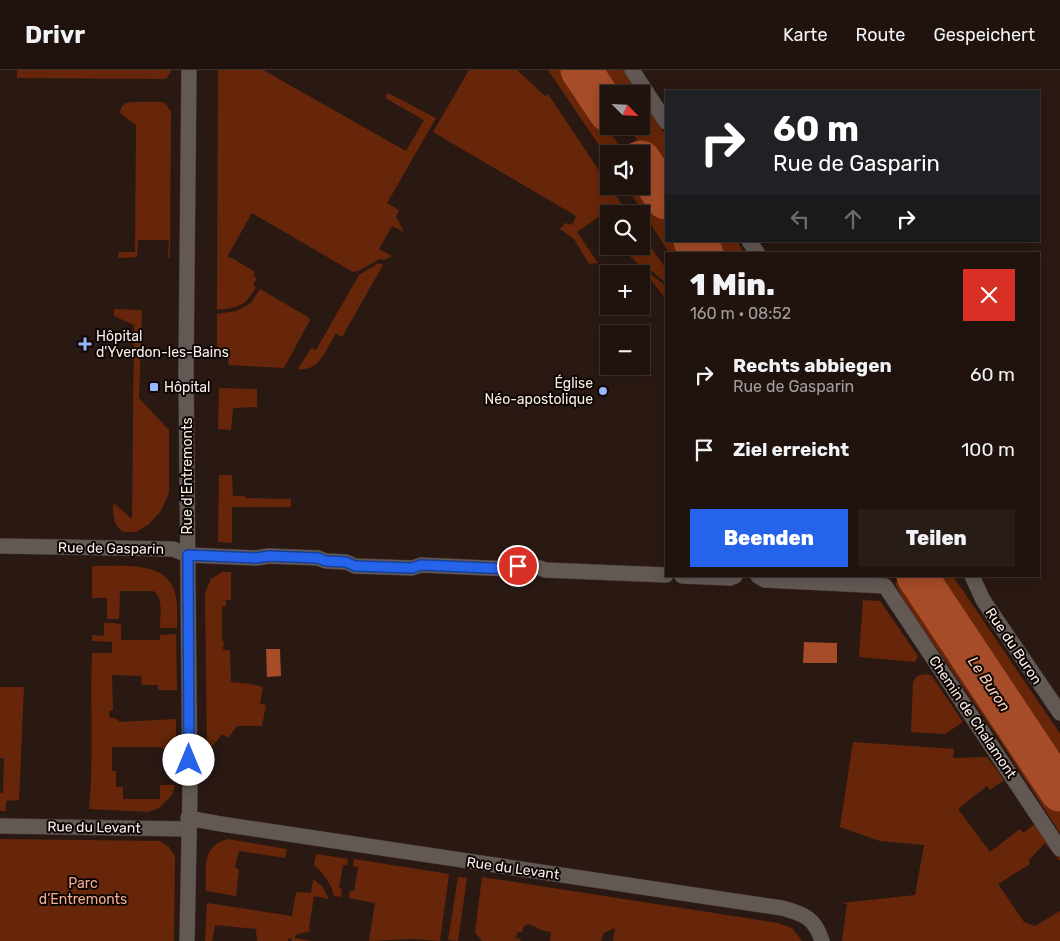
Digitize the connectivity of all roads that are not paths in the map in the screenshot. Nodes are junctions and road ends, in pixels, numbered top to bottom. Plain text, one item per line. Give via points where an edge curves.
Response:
1 (189, 70) edge
2 (632, 70) edge
3 (665, 120) edge
4 (0, 546) edge
5 (188, 555) junction
6 (665, 575) edge
7 (706, 577) edge
8 (732, 577) edge
9 (760, 577) edge
10 (972, 577) edge
11 (1060, 713) edge
12 (188, 823) junction
13 (0, 826) edge
14 (1060, 849) edge
15 (187, 941) edge
16 (822, 941) edge

1 - 5 street, Rue d'Entremonts
2 - 3 street
4 - 5 street, Rue de Gasparin via 173,549
5 - 6 street, Rue de Gasparin via 318,558 355,566 510,569 518,566
5 - 12 street, Rue d'Entremonts
7 - 8 street
9 - 14 street, Chemin de Chalamont via 765,580 885,586
10 - 11 street, Rue du Buron via 983,600
12 - 13 street, Rue du Levant
12 - 15 street, Rue d'Entremonts
12 - 16 street, Rue du Levant via 230,826 782,908 812,921

